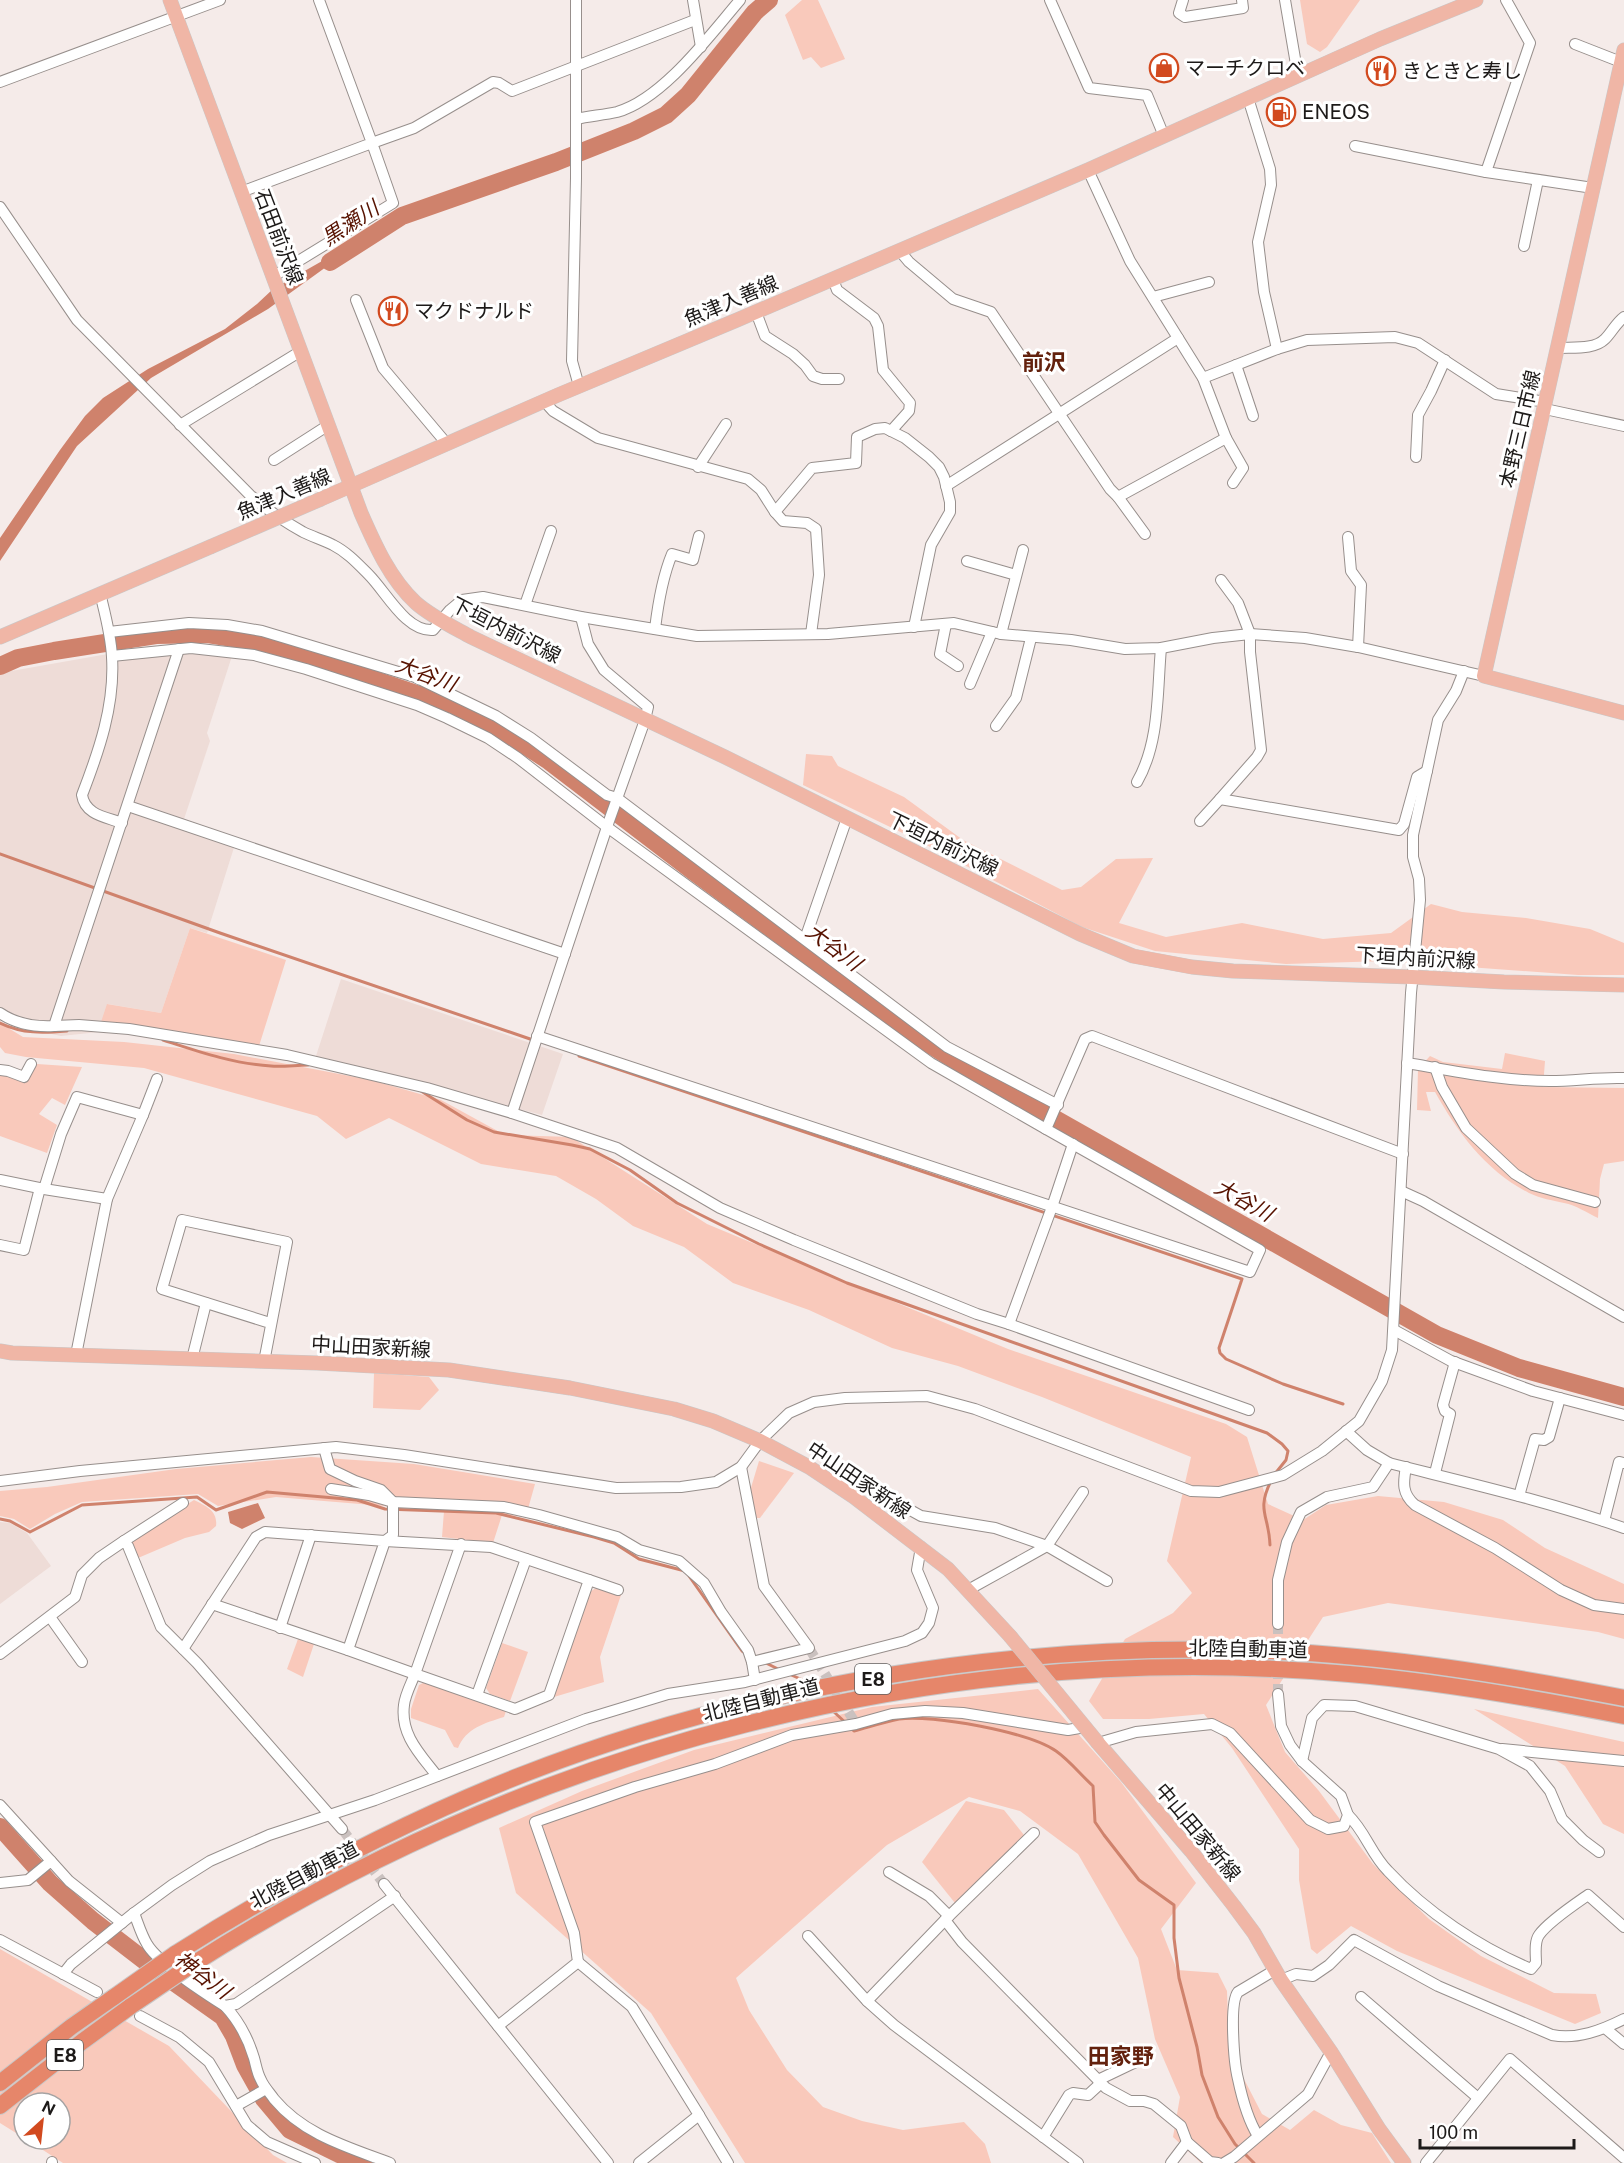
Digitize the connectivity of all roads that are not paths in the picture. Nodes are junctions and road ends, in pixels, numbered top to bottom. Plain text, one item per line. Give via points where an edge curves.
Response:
1 (170, 0) edge
2 (220, 0) edge
3 (319, 0) edge
4 (576, 0) edge
5 (693, 0) edge
6 (740, 0) edge
7 (1050, 0) edge
8 (1183, 0) edge
9 (1242, 0) edge
10 (1285, 0) edge
11 (1476, 0) edge
12 (1506, 0) edge
13 (176, 16) junction
14 (695, 20) junction
15 (1575, 44) dead end
16 (701, 47) junction
17 (1623, 56) edge
18 (576, 64) junction
19 (1298, 76) junction
20 (0, 82) edge
21 (1248, 98) junction
22 (576, 119) junction
23 (1164, 136) junction
24 (372, 143) junction
25 (1355, 146) dead end
26 (1088, 170) junction
27 (1486, 172) junction
28 (1538, 180) junction
29 (1593, 188) junction
30 (241, 192) junction
31 (0, 207) edge
32 (1524, 246) dead end
33 (899, 250) junction
34 (274, 276) junction
35 (833, 279) junction
36 (1209, 282) dead end
37 (1153, 297) junction
38 (356, 300) dead end
39 (756, 312) junction
40 (1624, 317) edge
41 (1178, 338) junction
42 (1558, 348) junction
43 (1277, 349) junction
44 (300, 351) junction
45 (1445, 360) junction
46 (1236, 365) junction
47 (1203, 378) junction
48 (839, 379) dead end
49 (579, 386) junction
50 (543, 401) junction
51 (1545, 405) junction
52 (1058, 413) junction
53 (1253, 416) dead end
54 (726, 424) dead end
55 (180, 425) junction
56 (327, 426) junction
57 (1624, 426) edge
58 (891, 431) junction
59 (1226, 438) junction
60 (447, 444) junction
61 (1416, 457) dead end
62 (274, 460) dead end
63 (698, 467) junction
64 (1233, 483) dead end
65 (946, 486) junction
66 (351, 487) junction
67 (1118, 497) junction
68 (776, 512) junction
69 (551, 531) dead end
70 (1145, 534) dead end
71 (699, 536) dead end
72 (1348, 537) dead end
73 (1023, 550) dead end
74 (967, 561) dead end
75 (1016, 575) junction
76 (1221, 580) dead end
77 (100, 593) junction
78 (525, 605) junction
79 (580, 617) junction
80 (442, 621) junction
81 (946, 624) junction
82 (914, 627) junction
83 (655, 629) junction
84 (109, 632) junction
85 (997, 633) junction
86 (811, 634) junction
87 (1250, 634) junction
88 (0, 638) edge
89 (1031, 638) junction
90 (1358, 647) junction
91 (1161, 648) junction
92 (179, 649) junction
93 (112, 656) junction
94 (958, 666) dead end
95 (1464, 671) junction
96 (1484, 676) junction
97 (970, 684) dead end
98 (1624, 713) edge
99 (645, 720) junction
100 (996, 726) dead end
101 (1427, 771) junction
102 (1137, 782) dead end
103 (1220, 800) junction
104 (616, 802) junction
105 (128, 806) junction
106 (846, 818) junction
107 (1200, 821) dead end
108 (122, 823) junction
109 (608, 824) junction
110 (805, 939) junction
111 (565, 954) junction
112 (1412, 976) junction
113 (1624, 985) edge
114 (0, 1013) edge
115 (54, 1026) junction
116 (537, 1036) junction
117 (1407, 1063) junction
118 (31, 1064) dead end
119 (1435, 1067) junction
120 (0, 1070) edge
121 (1624, 1078) edge
122 (157, 1079) dead end
123 (1058, 1105) junction
124 (512, 1113) junction
125 (143, 1115) junction
126 (1046, 1129) junction
127 (1073, 1144) junction
128 (1403, 1154) junction
129 (0, 1180) edge
130 (42, 1188) junction
131 (1401, 1191) junction
132 (107, 1200) junction
133 (1595, 1202) dead end
134 (1052, 1207) junction
135 (0, 1245) edge
136 (206, 1303) junction
137 (1624, 1317) edge
138 (270, 1323) junction
139 (1009, 1324) junction
140 (1394, 1330) junction
141 (0, 1351) edge
142 (76, 1355) junction
143 (192, 1359) junction
144 (264, 1362) junction
145 (1455, 1362) junction
146 (1560, 1398) junction
147 (1249, 1410) dead end
148 (1624, 1415) edge
149 (1346, 1431) junction
150 (760, 1441) junction
151 (324, 1448) junction
152 (1389, 1463) junction
153 (1624, 1463) edge
154 (741, 1467) junction
155 (1406, 1467) junction
156 (1435, 1473) junction
157 (0, 1481) edge
158 (830, 1481) junction
159 (331, 1489) dead end
160 (1083, 1492) dead end
161 (1519, 1496) junction
162 (393, 1502) junction
163 (183, 1503) dead end
164 (1604, 1521) junction
165 (1624, 1528) edge
166 (311, 1535) junction
167 (124, 1541) junction
168 (385, 1541) junction
169 (461, 1545) junction
170 (1047, 1546) junction
171 (921, 1547) junction
172 (526, 1559) junction
173 (589, 1580) junction
174 (1107, 1581) dead end
175 (618, 1590) dead end
176 (968, 1590) junction
177 (212, 1604) junction
178 (1624, 1609) edge
179 (50, 1617) junction
180 (1278, 1623) tunnel mouth
181 (280, 1628) junction
182 (183, 1649) junction
183 (348, 1650) junction
184 (0, 1654) edge
185 (82, 1662) dead end
186 (753, 1662) junction
187 (415, 1674) junction
188 (755, 1680) junction
189 (1278, 1694) tunnel mouth
190 (477, 1695) junction
191 (1624, 1698) edge
192 (1624, 1716) edge
193 (1085, 1727) junction
194 (1098, 1743) junction
195 (1499, 1749) junction
196 (1302, 1761) junction
197 (1624, 1761) edge
198 (437, 1776) junction
199 (0, 1805) edge
200 (332, 1815) junction
201 (1348, 1815) junction
202 (342, 1829) tunnel mouth
203 (1035, 1833) dead end
204 (1599, 1852) dead end
205 (50, 1862) junction
206 (889, 1872) dead end
207 (0, 1883) edge
208 (384, 1884) tunnel mouth
209 (395, 1896) junction
210 (134, 1913) junction
211 (947, 1918) junction
212 (120, 1924) junction
213 (1624, 1928) edge
214 (808, 1936) dead end
215 (0, 1940) edge
216 (578, 1962) junction
217 (63, 1974) junction
218 (1278, 1975) junction
219 (98, 1992) dead end
220 (1361, 1997) dead end
221 (867, 2001) junction
222 (225, 2006) junction
223 (136, 2011) junction
224 (1624, 2019) edge
225 (498, 2026) junction
226 (1606, 2029) junction
227 (1624, 2044) edge
228 (1331, 2052) junction
229 (1144, 2058) dead end
230 (1099, 2081) junction
231 (0, 2084) edge
232 (266, 2089) junction
233 (1478, 2098) junction
234 (0, 2106) edge
235 (236, 2106) junction
236 (699, 2115) junction
237 (1258, 2136) junction
238 (1043, 2137) junction
239 (1187, 2142) junction
240 (1624, 2158) edge
241 (315, 2163) edge
242 (390, 2163) edge
243 (608, 2163) edge
244 (639, 2163) edge
245 (728, 2163) edge
246 (1078, 2163) edge
247 (1171, 2163) edge
248 (1218, 2163) edge
249 (1224, 2163) edge
250 (1404, 2163) edge
251 (1426, 2163) edge

1 - 13 main road, 石田前沢線
2 - 13 street
3 - 24 street
4 - 18 street
5 - 14 street
6 - 16 street
7 - 23 street via 1089,88 1148,95
8 - 9 street via 1179,13 1185,17 1244,8
10 - 19 street
11 - 19 main road, 魚津入善線
12 - 27 street via 1530,43
13 - 20 street
13 - 30 main road, 石田前沢線
14 - 16 street
14 - 18 street
15 - 17 street
16 - 22 street via 641,101 618,112
17 - 29 main road, 本野三日市線
18 - 22 street
18 - 24 street via 512,91 493,82 414,128
19 - 21 main road, 魚津入善線
21 - 23 main road, 魚津入善線
21 - 43 street via 1270,168 1258,242
22 - 49 street via 572,361
23 - 26 main road, 魚津入善線
24 - 30 street
24 - 34 street via 393,203
25 - 27 street
26 - 33 main road, 魚津入善線
26 - 37 street via 1130,261
27 - 28 street
28 - 29 street
28 - 32 street
29 - 42 main road, 本野三日市線
30 - 34 main road, 石田前沢線
31 - 55 street via 77,320
33 - 35 main road, 魚津入善線
33 - 52 street via 952,299 991,312
34 - 44 main road, 石田前沢線
35 - 39 main road, 魚津入善線
35 - 58 street via 837,290 874,318 883,370 910,403 909,411
36 - 37 street
37 - 41 street
38 - 60 street via 384,368
39 - 48 street via 765,336 794,354 813,376
39 - 49 main road, 魚津入善線
40 - 42 street via 1596,345
41 - 47 street
41 - 52 street
42 - 51 main road, 本野三日市線
43 - 45 street via 1307,340 1395,337 1418,343
43 - 46 street
44 - 55 street
44 - 56 main road, 石田前沢線
45 - 51 street via 1496,394
45 - 61 street via 1418,415
46 - 47 street
46 - 53 street
47 - 59 street
49 - 50 main road, 魚津入善線
50 - 60 main road, 魚津入善線
50 - 63 street via 598,438
51 - 57 street
51 - 96 main road, 本野三日市線
52 - 65 street
52 - 67 street
54 - 63 street
55 - 80 street via 261,505 348,555 412,624 434,630
56 - 62 street
56 - 66 main road, 石田前沢線
58 - 65 street via 929,457 939,467
58 - 68 street via 875,429 857,437 856,463 812,468
59 - 64 street via 1243,468
59 - 67 street
60 - 66 main road, 魚津入善線
63 - 68 street via 748,479
65 - 82 street via 950,512 931,545
66 - 77 main road, 魚津入善線, bridge
66 - 80 main road, 下垣内前沢線 via 378,552 393,575 416,603
67 - 70 street
68 - 86 street via 783,521 807,523 816,529 819,575
69 - 78 street
71 - 83 street via 693,560 672,555 658,602
72 - 90 street via 1352,571 1361,585
73 - 75 street
74 - 75 street
75 - 85 street
76 - 87 street via 1238,603
77 - 84 street
77 - 88 main road, 魚津入善線
78 - 79 street
78 - 80 street via 483,597 462,600
79 - 83 street
79 - 99 street via 588,644 604,670 648,707
80 - 99 main road, 下垣内前沢線
81 - 82 street
81 - 85 street
81 - 94 street via 939,654
82 - 86 street
83 - 86 street via 697,636
84 - 93 street
84 - 104 street via 189,622 228,625 262,631 415,677 531,738
85 - 89 street
85 - 97 street
87 - 90 street
87 - 91 street
87 - 103 street via 1261,750
89 - 91 street via 1125,649
89 - 100 street via 1016,698
90 - 95 street
91 - 102 street via 1152,743
92 - 93 street
92 - 105 street
92 - 109 street via 254,655 417,705 488,738
93 - 108 street via 106,723 82,795 89,811
95 - 96 street
95 - 101 street via 1438,720
96 - 98 main road
99 - 104 street
99 - 106 main road, 下垣内前沢線
101 - 103 street via 1417,777 1399,831
101 - 112 street via 1413,835 1420,900
103 - 107 street
104 - 109 street
104 - 110 street
105 - 108 street
105 - 111 street
106 - 110 street
106 - 112 main road, 下垣内前沢線 via 1080,934 1133,956 1233,971
108 - 115 street
109 - 111 street
109 - 126 street via 931,1063
110 - 123 street via 947,1047
111 - 116 street
112 - 113 main road, 下垣内前沢線
112 - 117 street
114 - 115 street via 35,1027
115 - 124 street via 129,1029 287,1055 428,1088
116 - 124 street
116 - 134 street
117 - 119 street
117 - 128 street
118 - 120 street via 24,1077
119 - 121 street via 1549,1081
119 - 133 street via 1466,1128 1515,1174 1533,1185
122 - 125 street
123 - 126 street
123 - 128 street via 1085,1039 1092,1036
124 - 139 street via 617,1148 720,1208 976,1314
125 - 130 street via 77,1097
125 - 132 street
126 - 127 street
127 - 134 street
127 - 134 street via 1260,1250 1250,1272
128 - 131 street
129 - 130 street
130 - 132 street
130 - 135 street via 24,1250
131 - 137 street
131 - 140 street
132 - 142 street
134 - 139 street
136 - 138 street
136 - 138 street via 162,1289 182,1220 287,1242
136 - 143 street
138 - 144 street
139 - 147 street
140 - 145 street
140 - 149 street via 1382,1381 1359,1421
141 - 142 main road, 中山田家新線
142 - 143 main road, 中山田家新線
143 - 144 main road, 中山田家新線
144 - 150 main road, 中山田家新線 via 449,1370 558,1387 674,1409
145 - 146 street
145 - 156 street via 1443,1405 1450,1414
146 - 148 street
146 - 161 street via 1549,1437 1535,1439
149 - 150 street via 1283,1475 1219,1492 1191,1491 986,1413 927,1396 814,1402 789,1413
149 - 152 street
150 - 154 street
150 - 158 main road, 中山田家新線
151 - 154 street via 404,1455 616,1488 716,1482
151 - 157 street
151 - 162 street via 330,1469 381,1490
152 - 155 street
152 - 180 street via 1373,1487 1328,1497 1301,1512 1287,1542 1278,1580
153 - 164 street via 1619,1462
154 - 186 street via 764,1586 809,1648
155 - 156 street
155 - 178 street via 1403,1485 1407,1498 1415,1505 1562,1590 1594,1605
156 - 161 street
158 - 170 street via 838,1470 921,1516 995,1528
158 - 171 main road, 中山田家新線
159 - 162 street
160 - 170 street
161 - 164 street
162 - 168 street via 393,1535
162 - 186 street via 504,1507 617,1537 639,1550 679,1561 704,1583
163 - 167 street
164 - 165 street
166 - 168 street
166 - 177 street via 265,1532 256,1537
166 - 181 street
167 - 179 street via 82,1575 75,1597
167 - 182 street via 161,1628
168 - 169 street
168 - 183 street
169 - 172 street via 491,1547
169 - 187 street
170 - 174 street
170 - 176 street
171 - 176 main road, 中山田家新線
171 - 188 street via 917,1570 933,1608 922,1633 905,1641
172 - 173 street
172 - 190 street
173 - 175 street
173 - 190 street via 549,1695 515,1709
176 - 193 main road, 中山田家新線, bridge
177 - 181 street
177 - 182 street
179 - 184 street
179 - 185 street
181 - 183 street
182 - 200 street
183 - 187 street
186 - 188 street
187 - 190 street
187 - 198 street via 404,1704 404,1722 408,1737
188 - 198 street via 668,1694 607,1712
189 - 196 street via 1281,1726
191 - 231 highway, 北陸自動車道 / E8, bridge via 1429,1664 1271,1651 1124,1651 912,1672 752,1704 519,1776 367,1845 175,1954 71,2027
192 - 223 highway, 北陸自動車道 / E8, bridge via 1425,1681 1272,1669 1054,1673 873,1696 675,1743 525,1794 321,1888 190,1966
193 - 194 main road, 中山田家新線, bridge
193 - 216 street via 1068,1730 963,1713 892,1714 792,1735 535,1822 574,1933
194 - 201 street via 1136,1732 1212,1724 1230,1733 1310,1820 1328,1829 1344,1826
194 - 218 main road, 中山田家新線 via 1234,1906
195 - 196 street via 1355,1706 1324,1705 1312,1718
195 - 197 street
195 - 204 street via 1530,1766 1550,1791 1562,1819
196 - 201 street via 1341,1796
198 - 200 street
199 - 205 street
200 - 202 street
200 - 210 street via 269,1835 210,1861
201 - 213 street via 1359,1825 1371,1851 1388,1872 1432,1910 1500,1956 1521,1965 1531,1969 1536,1963 1538,1936 1588,1895
203 - 211 street
205 - 207 street via 28,1880
205 - 212 street
206 - 211 street via 929,1896
208 - 209 street
209 - 222 street via 236,2004
209 - 225 street
210 - 212 street
210 - 222 street via 156,1955
211 - 221 street
211 - 230 street via 962,1942
212 - 217 street
214 - 221 street
215 - 217 street
216 - 225 street
216 - 236 street via 632,2007
217 - 219 street
218 - 226 street via 1313,1976 1354,1940 1438,1986 1552,2036 1566,2038
218 - 228 main road, 中山田家新線
218 - 237 street via 1238,1992 1232,2008 1237,2078
220 - 233 street
221 - 238 street
222 - 232 street via 244,2031
223 - 234 highway, 北陸自動車道 / E8 via 83,2041
223 - 235 street via 179,2037 209,2062
224 - 226 street
225 - 243 street
226 - 227 street
228 - 237 street via 1308,2094
228 - 250 main road, 中山田家新線
229 - 230 street
230 - 238 street via 1088,2095 1069,2095
230 - 239 street via 1130,2101 1154,2104 1180,2126
232 - 235 street
232 - 242 street via 309,2130
233 - 240 street via 1510,2059
233 - 251 street
235 - 241 street via 247,2125 267,2142
236 - 244 street
236 - 245 street
237 - 249 street
238 - 246 street
239 - 247 street
239 - 248 street via 1210,2162

